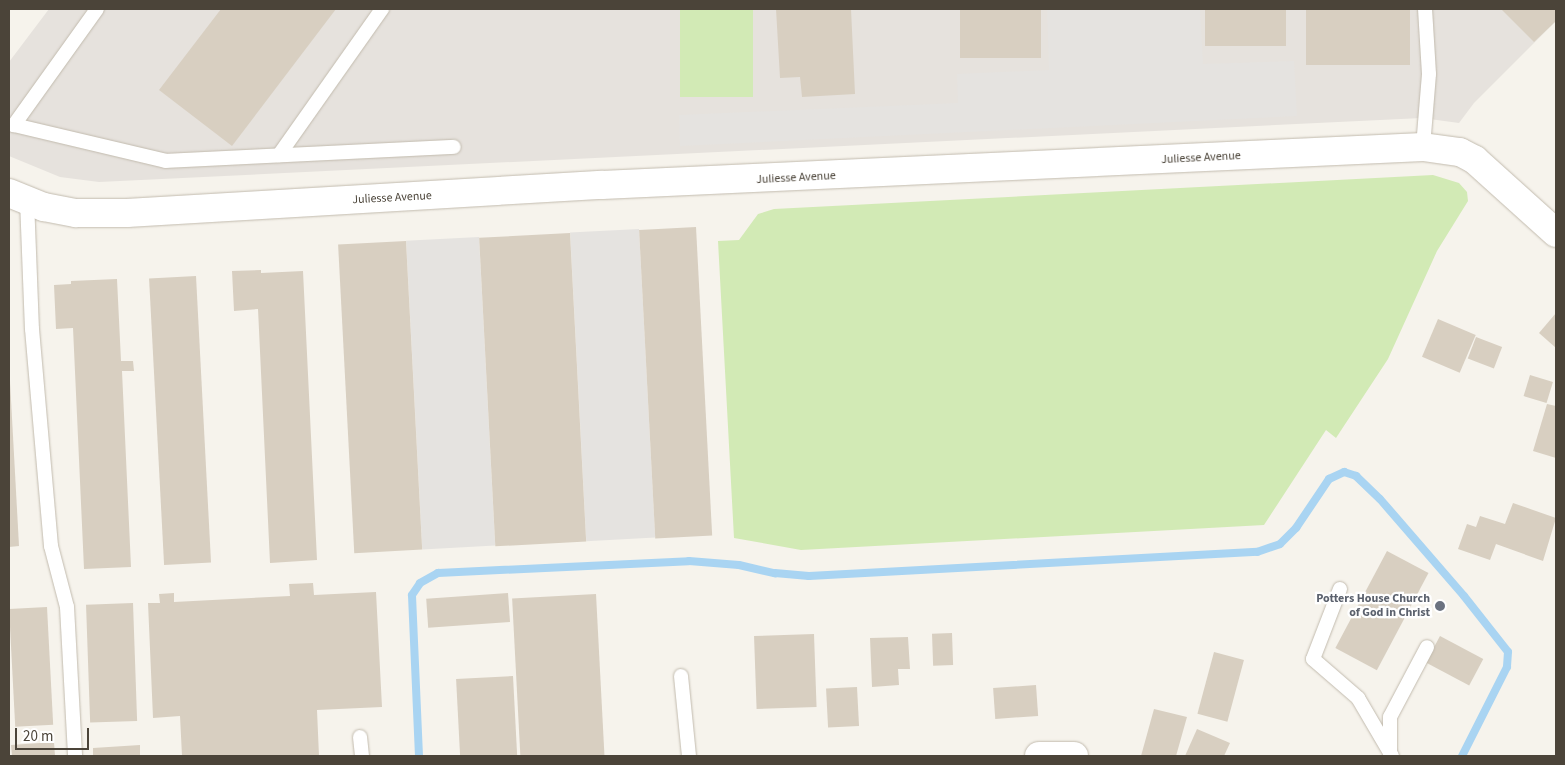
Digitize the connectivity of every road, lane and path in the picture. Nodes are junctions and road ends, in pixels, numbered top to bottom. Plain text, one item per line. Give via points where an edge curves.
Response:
1 (97, 9) edge
2 (382, 9) edge
3 (1425, 9) edge
4 (454, 147) dead end
5 (1423, 147) junction
6 (279, 155) junction
7 (18, 196) edge
8 (1556, 234) edge
9 (1340, 589) dead end
10 (1427, 647) dead end
11 (681, 676) dead end
12 (360, 737) dead end
13 (1391, 755) edge
14 (75, 756) edge
15 (362, 756) edge
16 (689, 756) edge
17 (1039, 756) edge
18 (1074, 756) edge

1 - 6 lane via 14,124 166,161
2 - 6 lane
3 - 5 lane via 1429,74
4 - 6 lane
5 - 7 street, Juliesse Avenue via 602,185 127,213 76,213
5 - 8 street, Juliesse Avenue via 1460,152 1475,160
7 - 14 lane via 50,536 67,607
9 - 13 lane via 1313,659 1358,698
10 - 13 lane via 1390,716
11 - 16 lane
12 - 15 lane
17 - 18 street

